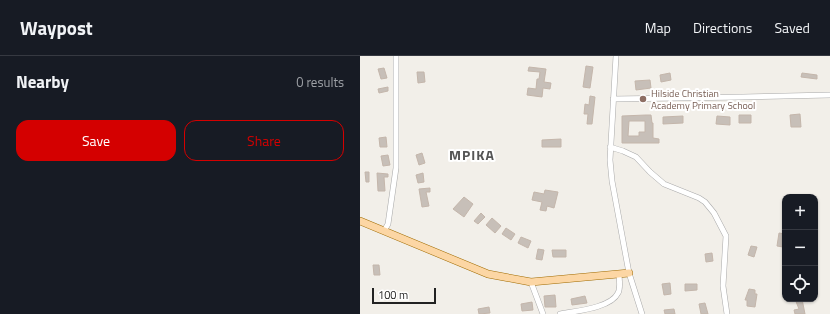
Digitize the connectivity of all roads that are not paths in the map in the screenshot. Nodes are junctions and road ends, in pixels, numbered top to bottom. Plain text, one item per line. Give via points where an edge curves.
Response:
1 (396, 56) edge
2 (616, 56) edge
3 (830, 94) edge
4 (614, 99) junction
5 (610, 147) junction
6 (360, 221) edge
7 (384, 231) junction
8 (629, 273) junction
9 (619, 274) junction
10 (531, 282) junction
11 (543, 314) edge
12 (560, 314) edge
13 (642, 314) edge
14 (727, 314) edge

1 - 7 street via 396,168 388,224
2 - 4 street
3 - 4 street
4 - 5 street
5 - 8 street via 612,181
5 - 14 street via 636,157 664,184 699,198 714,213 726,236 723,286
6 - 7 main road
7 - 10 main road via 488,274
8 - 9 main road
8 - 13 street
9 - 10 main road
9 - 12 street via 619,291 613,300 606,304
10 - 11 street

